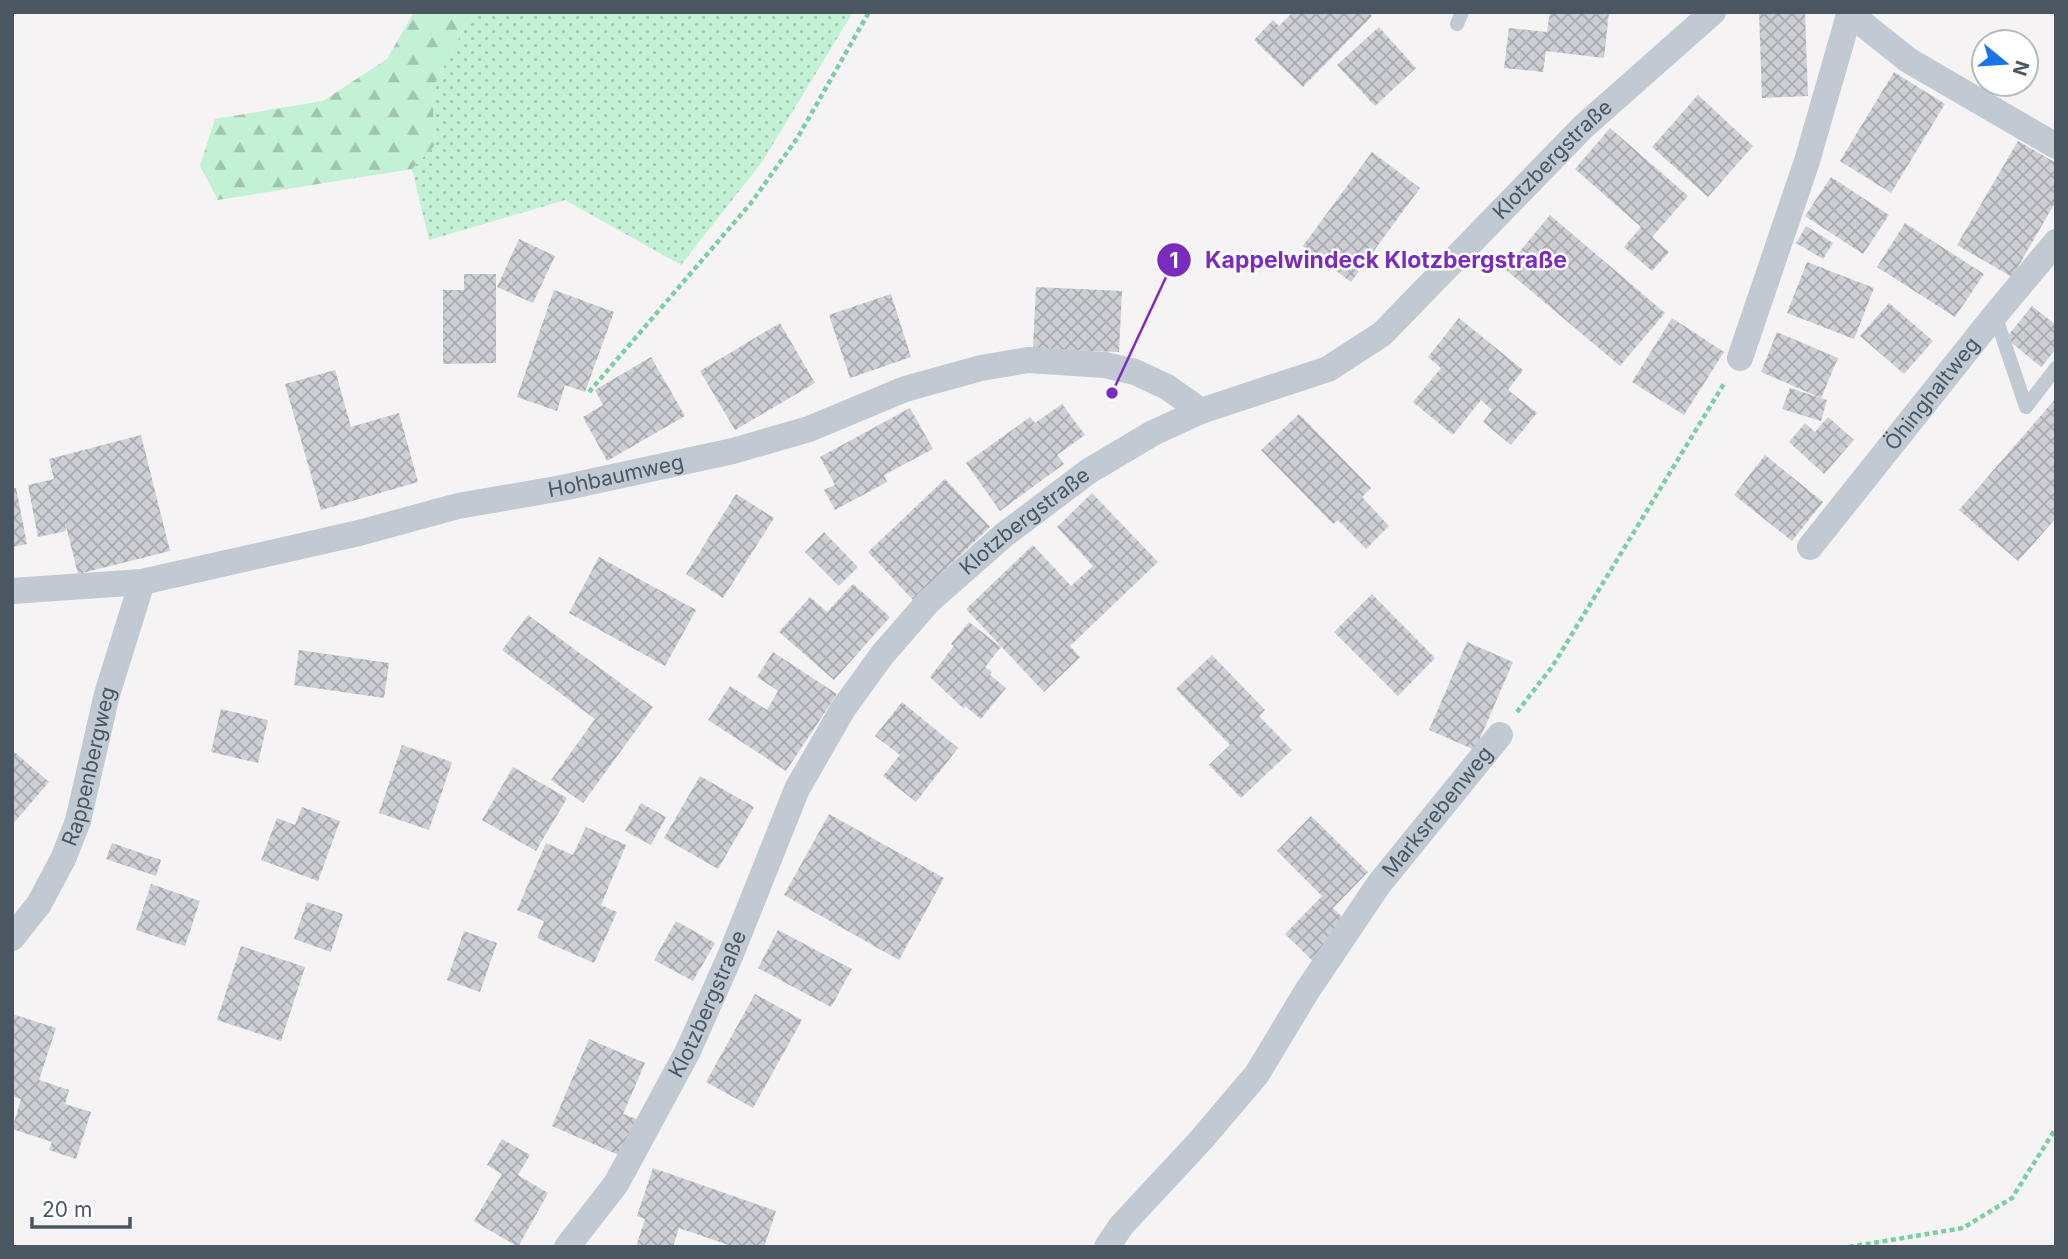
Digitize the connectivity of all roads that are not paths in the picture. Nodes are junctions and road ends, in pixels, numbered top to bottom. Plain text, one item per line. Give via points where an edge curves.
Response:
1 (1713, 12) edge
2 (1848, 14) edge
3 (2056, 146) edge
4 (2056, 242) edge
5 (1994, 315) junction
6 (1740, 358) road end
7 (2056, 368) edge
8 (1201, 411) junction
9 (1810, 547) dead end
10 (142, 582) junction
11 (12, 591) edge
12 (1500, 735) road end
13 (12, 938) edge
14 (567, 1247) edge
15 (1107, 1247) edge

1 - 8 street, Klotzbergstraße via 1583,127 1382,334 1328,369
2 - 3 street via 1908,60
2 - 6 street via 1807,162
4 - 5 street, Öhinghaltweg
5 - 7 lane via 2026,407
5 - 9 street, Öhinghaltweg
8 - 10 street, Hohbaumweg via 1135,372 1105,365 1028,360 905,389 809,429 733,451 458,506
8 - 14 street, Klotzbergstraße via 1089,471 1004,535 929,601 882,655 843,709 797,789 688,1051 616,1184
10 - 11 street, Hohbaumweg
10 - 13 street, Rappenbergweg via 107,694 78,821 39,904
12 - 15 street, Marksrebenweg via 1379,884 1257,1074

